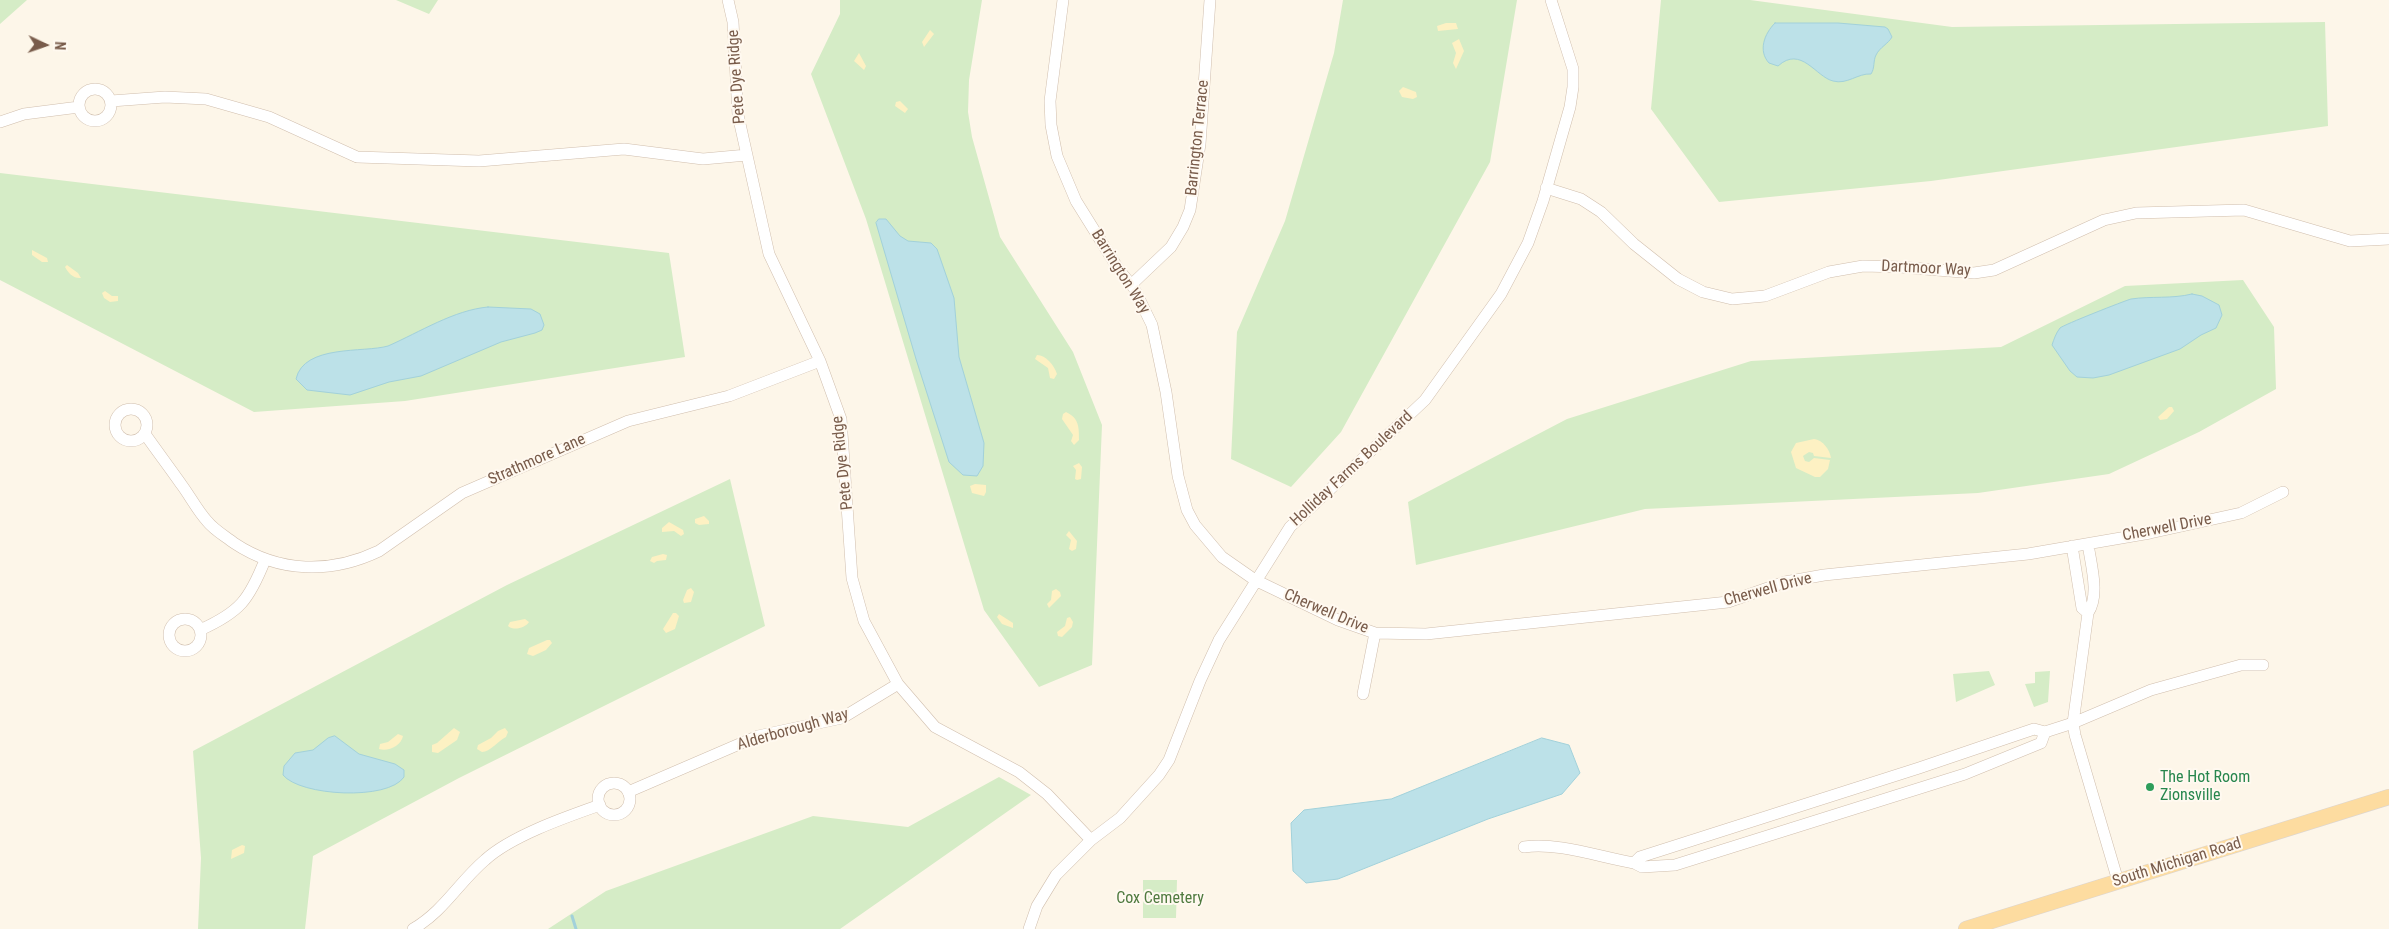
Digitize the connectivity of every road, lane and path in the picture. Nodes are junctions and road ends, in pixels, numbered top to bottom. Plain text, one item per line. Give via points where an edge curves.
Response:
1 (728, 0) edge
2 (1063, 0) edge
3 (1210, 0) edge
4 (1551, 0) edge
5 (111, 101) junction
6 (79, 107) junction
7 (0, 122) edge
8 (747, 155) junction
9 (1546, 188) junction
10 (2389, 239) edge
11 (1132, 285) junction
12 (820, 361) junction
13 (145, 434) dead end
14 (2283, 492) dead end
15 (2088, 544) junction
16 (2072, 546) junction
17 (265, 560) junction
18 (1255, 580) junction
19 (2088, 613) junction
20 (200, 630) dead end
21 (1375, 633) junction
22 (2263, 665) dead end
23 (898, 684) junction
24 (1363, 694) dead end
25 (2073, 723) junction
26 (2045, 732) junction
27 (1884, 780) junction
28 (628, 792) junction
29 (2389, 797) edge
30 (1888, 798) junction
31 (600, 805) junction
32 (1730, 828) junction
33 (1091, 840) junction
34 (1736, 846) junction
35 (1524, 847) dead end
36 (1634, 863) junction
37 (2118, 881) junction
38 (413, 929) edge
39 (1029, 929) edge
40 (1966, 929) edge

1 - 8 street, Pete Dye Ridge via 733,22 738,115
2 - 11 street, Barrington Way via 1050,101 1057,156 1076,201
3 - 11 street, Barrington Terrace via 1200,144 1190,210 1171,247
4 - 9 street, Holliday Farms Boulevard via 1568,50 1573,87
5 - 6 street via 104,91 94,88 84,93
5 - 6 street via 108,115 94,122 84,117
5 - 8 street via 206,99 269,117 357,157 479,161 624,149 703,159
6 - 7 street via 24,114
8 - 12 street, Pete Dye Ridge via 769,254
9 - 10 street, Dartmoor Way via 1581,199 1601,212 1678,279 1703,292 1732,299 1765,296 1829,272 1863,266 1974,273 1994,270 2104,220 2136,213 2244,210 2350,240
9 - 18 street, Holliday Farms Boulevard via 1523,251 1501,294 1460,354 1425,400 1290,527
11 - 18 street, Barrington Way via 1152,325 1178,476 1187,510 1208,543
12 - 17 street, Strathmore Lane via 721,398 628,421 567,447 462,493 364,558 330,567 308,568
12 - 23 street, Pete Dye Ridge via 842,419 852,578 864,621
13 - 17 street, Strathmore Lane via 208,522
14 - 15 street, Cherwell Drive via 2241,513
15 - 16 street, Cherwell Drive
15 - 19 street via 2094,588 2093,606
16 - 19 street via 2082,608
16 - 21 street, Cherwell Drive via 2018,556 1824,575 1785,582 1728,602 1426,634
17 - 20 street via 250,594 238,608 225,619
18 - 21 street, Cherwell Drive via 1338,620
18 - 33 street, Holliday Farms Boulevard via 1219,640 1169,760 1120,818
19 - 25 street
21 - 24 street
22 - 25 street via 2241,665 2151,690
23 - 28 street, Alderborough Way via 842,718 758,736
23 - 33 street, Pete Dye Ridge via 935,727 1019,772 1048,794
25 - 26 street
25 - 37 street
26 - 27 street via 2034,729
26 - 30 street via 2041,743 1965,774
27 - 30 street
27 - 32 street
28 - 31 street via 621,784 605,786 599,795
28 - 31 street via 628,806 621,813 606,813
29 - 37 main road, South Michigan Road
30 - 34 street
31 - 38 street via 497,850 484,860 440,910
32 - 34 street
32 - 36 street via 1640,858
33 - 39 street, Holliday Farms Boulevard via 1056,875 1044,893
34 - 36 street via 1660,867 1642,867
35 - 36 street via 1539,845
37 - 40 main road, South Michigan Road

